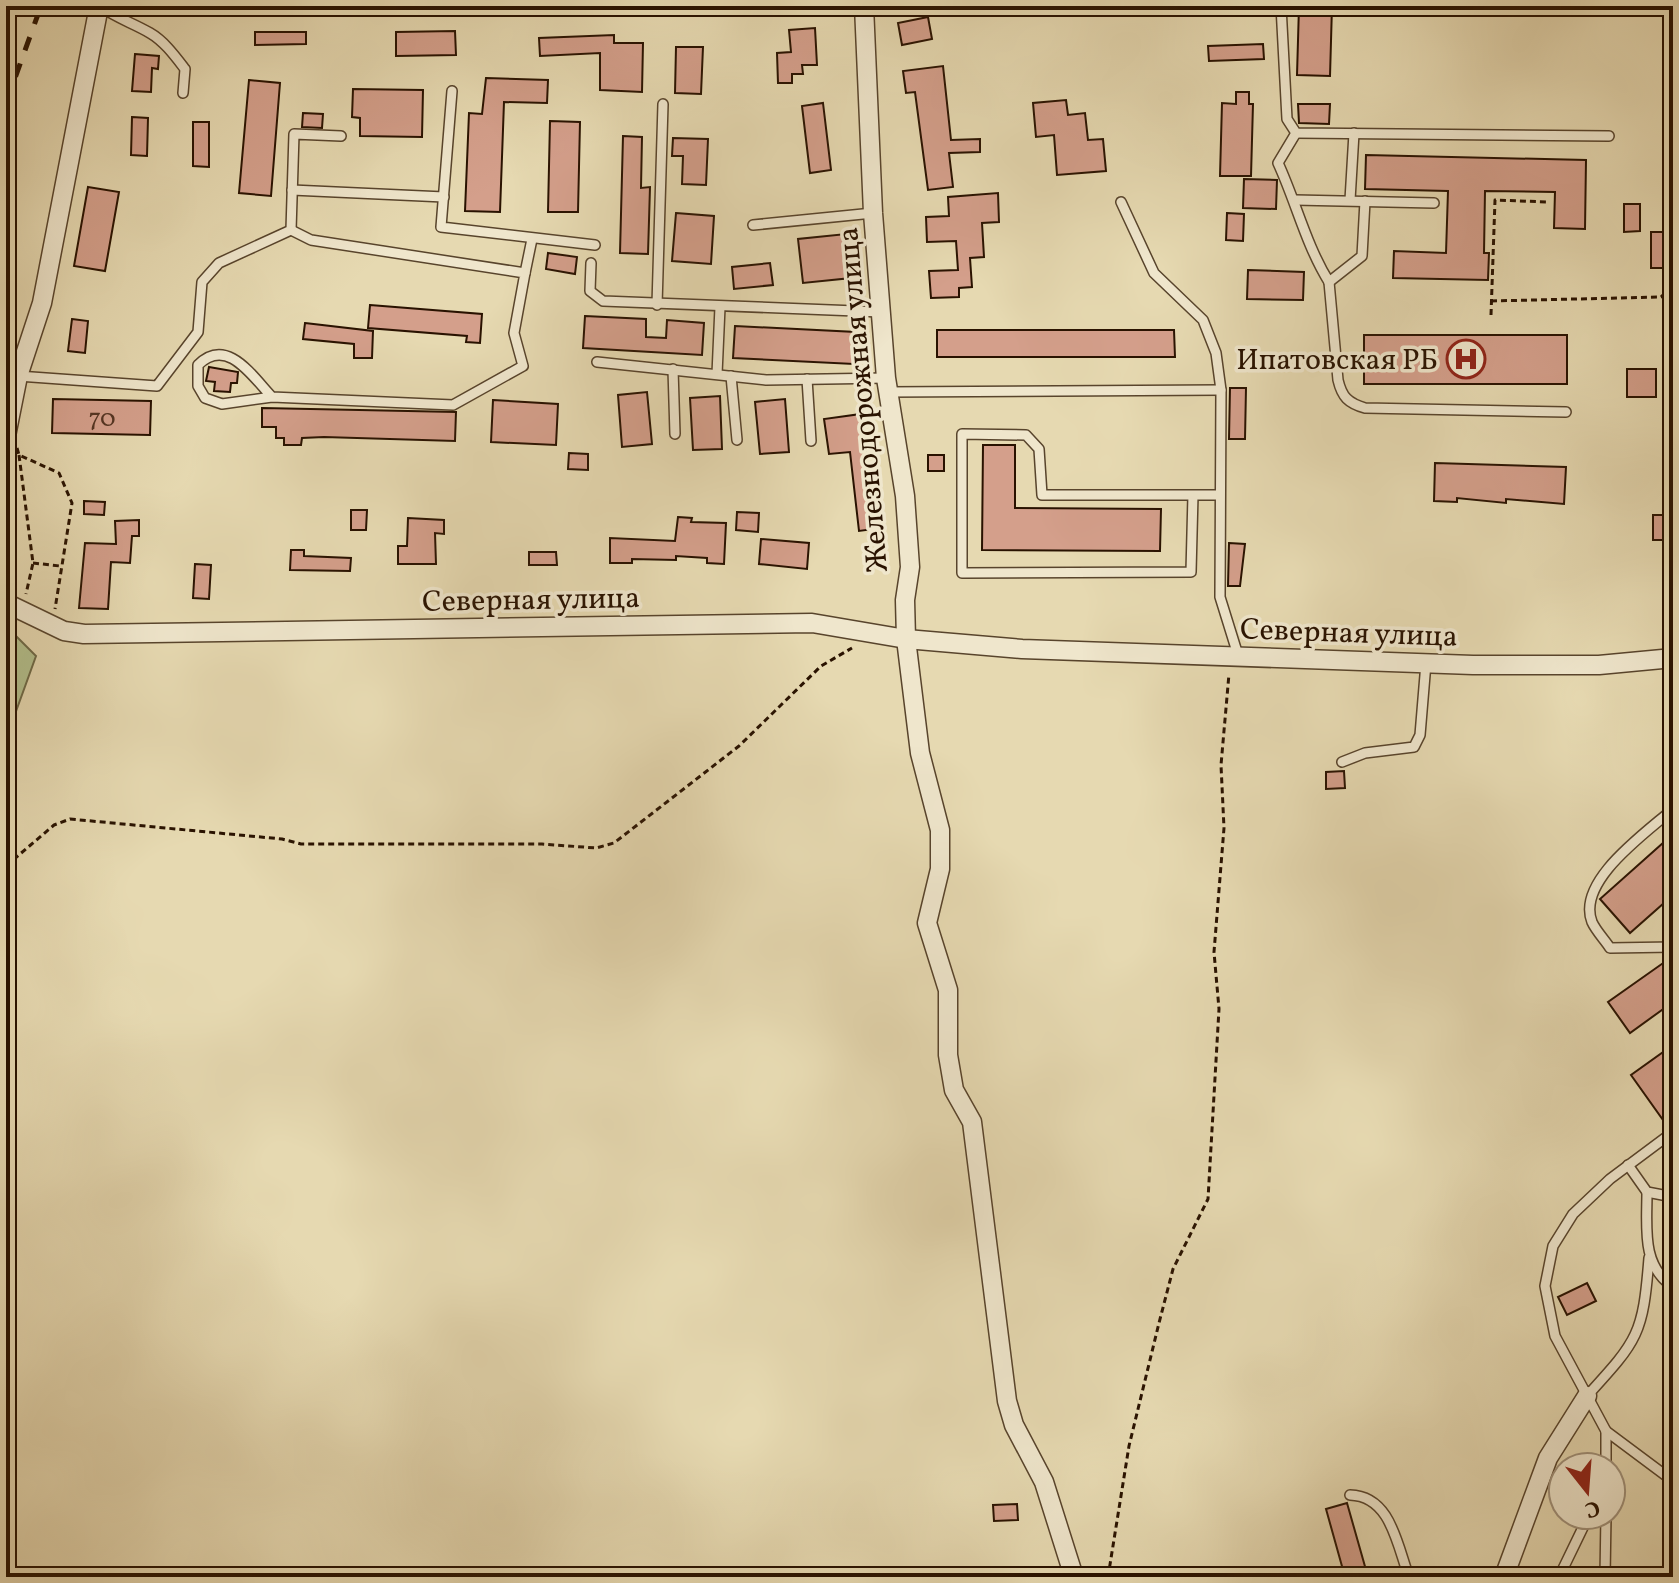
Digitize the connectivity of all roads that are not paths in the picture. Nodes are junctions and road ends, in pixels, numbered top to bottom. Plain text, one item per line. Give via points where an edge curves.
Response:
1 (99, 6) edge
2 (864, 6) edge
3 (1281, 6) edge
4 (452, 91) dead end
5 (183, 93) dead end
6 (663, 104) dead end
7 (1296, 133) junction
8 (1354, 133) junction
9 (341, 136) dead end
10 (1609, 136) dead end
11 (292, 190) junction
12 (444, 197) junction
13 (1295, 200) junction
14 (1350, 200) junction
15 (1365, 201) junction
16 (1121, 202) dead end
17 (1434, 203) dead end
18 (873, 213) junction
19 (753, 225) dead end
20 (291, 230) junction
21 (532, 239) junction
22 (595, 245) dead end
23 (591, 263) dead end
24 (525, 273) junction
25 (1329, 282) junction
26 (657, 305) junction
27 (720, 307) junction
28 (881, 312) junction
29 (597, 362) dead end
30 (673, 369) junction
31 (717, 374) junction
32 (18, 376) junction
33 (731, 376) junction
34 (807, 379) junction
35 (887, 385) junction
36 (1221, 390) junction
37 (272, 397) junction
38 (1566, 412) dead end
39 (675, 434) dead end
40 (11, 438) edge
41 (737, 440) dead end
42 (811, 441) dead end
43 (1193, 495) junction
44 (1219, 495) junction
45 (6, 603) edge
46 (906, 639) junction
47 (1234, 655) junction
48 (1673, 658) edge
49 (1426, 663) junction
50 (1342, 762) dead end
51 (1673, 809) edge
52 (1673, 947) edge
53 (1673, 1132) edge
54 (1628, 1165) junction
55 (1647, 1192) junction
56 (1673, 1197) edge
57 (1649, 1258) junction
58 (1673, 1287) edge
59 (1587, 1396) junction
60 (1606, 1431) junction
61 (1606, 1451) edge
62 (1673, 1481) edge
63 (1350, 1495) dead end
64 (1581, 1531) edge
65 (1606, 1531) edge
66 (1074, 1577) edge
67 (1409, 1577) edge
68 (1504, 1577) edge
69 (1559, 1577) edge
70 (1605, 1577) edge

1 - 5 lane via 168,48 185,69
1 - 32 street via 42,303
2 - 18 street, Железнодорожная улица
3 - 7 lane via 1287,119
4 - 12 lane
6 - 26 lane
7 - 8 lane
7 - 13 lane via 1278,163
8 - 10 lane
8 - 14 lane
9 - 11 lane via 294,134
11 - 12 lane
11 - 20 lane
12 - 21 lane via 441,227
13 - 14 lane
13 - 25 lane via 1313,256
14 - 15 lane
15 - 17 lane
15 - 25 lane via 1362,256
16 - 36 lane via 1154,273 1203,320 1216,353
18 - 19 lane
18 - 28 street, Железнодорожная улица
20 - 24 lane via 311,240
20 - 32 lane via 219,263 202,282 198,332 157,386
21 - 22 lane
21 - 24 lane
23 - 26 lane via 590,291 595,298
24 - 37 lane via 514,333 523,366 453,405
25 - 38 lane via 1338,380 1352,405
26 - 27 lane
27 - 28 lane
27 - 31 lane
28 - 35 street, Железнодорожная улица
29 - 30 lane
30 - 31 lane
30 - 39 lane
31 - 33 lane
32 - 40 street
33 - 34 lane
33 - 41 lane
34 - 35 lane
34 - 42 lane
35 - 36 lane
35 - 46 street, Железнодорожная улица via 905,496 910,567
36 - 44 lane
37 - 37 lane via 222,404 205,398 198,386 198,365 221,353 238,360
43 - 43 lane via 1042,495 1039,449 1026,435 962,434 962,573 1191,572
43 - 44 lane
44 - 47 lane via 1220,597
45 - 46 street, Северная улица via 64,631 812,623
46 - 47 street, Северная улица via 1022,649
46 - 66 street, Железнодорожная улица via 920,753 940,830 940,869 927,923 948,990 954,1090 972,1122 1007,1401 1044,1482
47 - 49 street, Северная улица
48 - 49 street, Северная улица via 1599,665
49 - 50 lane via 1420,735 1414,747 1365,753
51 - 52 lane via 1623,853 1594,886 1589,904 1592,922 1610,948
53 - 54 lane
54 - 55 lane
54 - 59 lane via 1573,1214 1553,1246 1545,1286 1555,1336
55 - 56 lane
55 - 57 lane
57 - 58 lane
57 - 59 lane via 1640,1329 1630,1350
59 - 60 lane
59 - 68 street via 1548,1458
60 - 61 lane
60 - 62 lane
63 - 67 lane via 1372,1499 1381,1508
64 - 69 lane
65 - 70 lane

